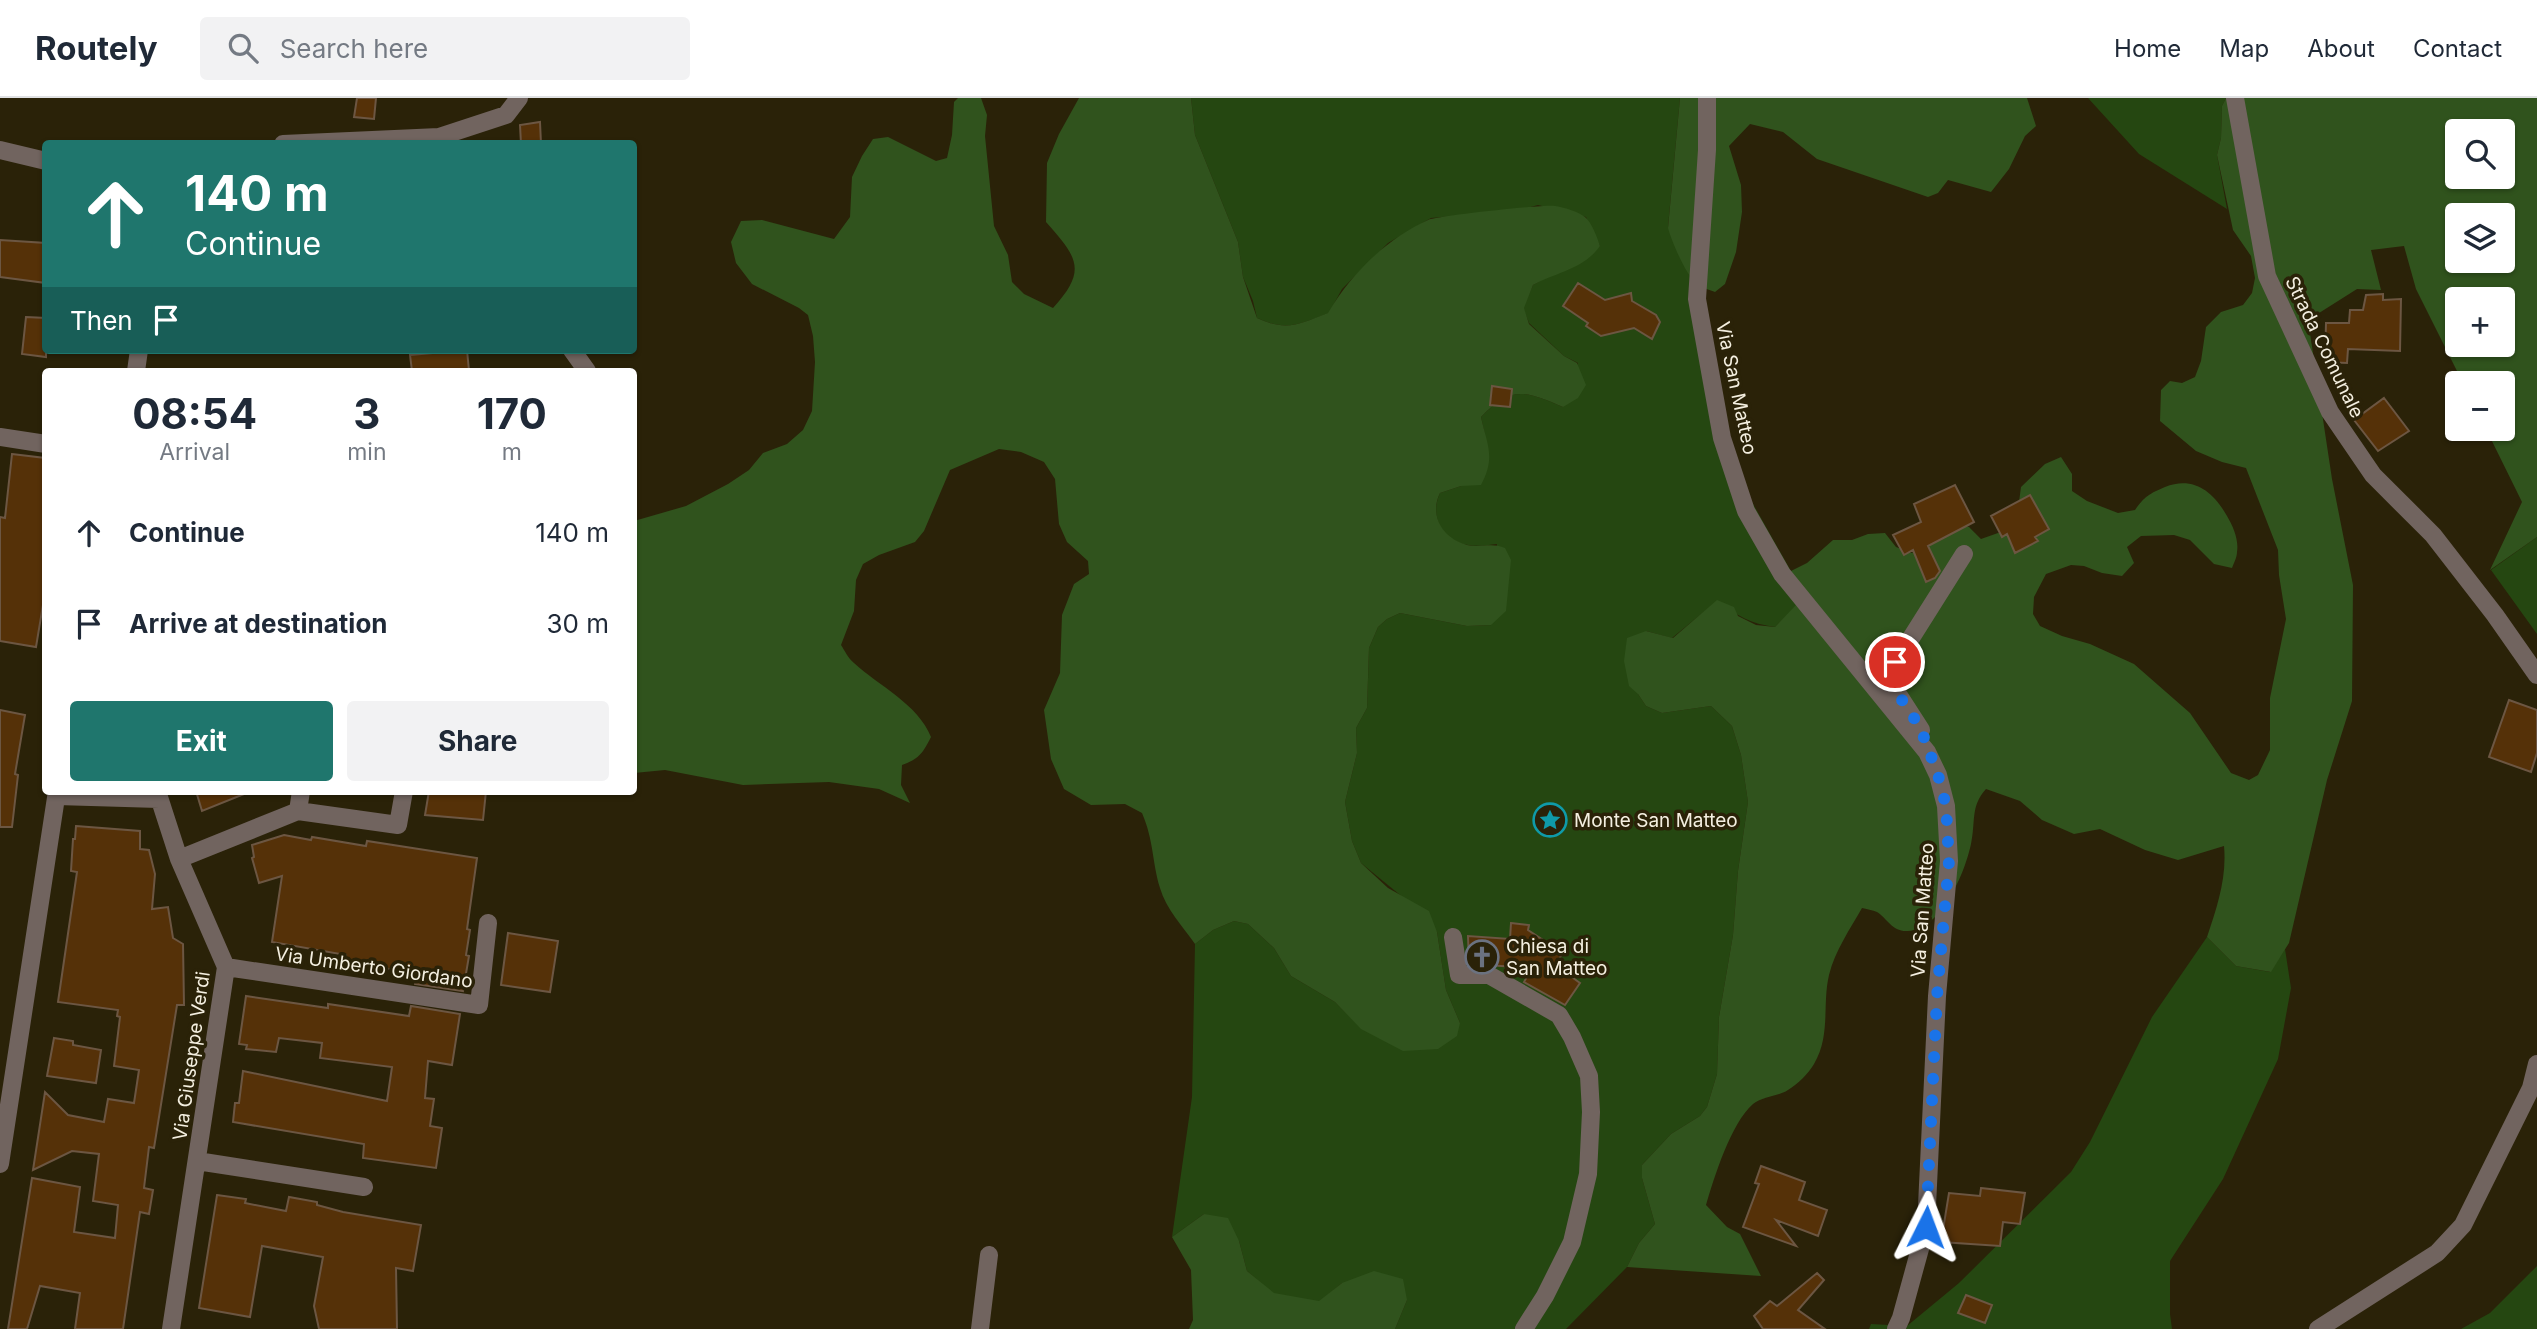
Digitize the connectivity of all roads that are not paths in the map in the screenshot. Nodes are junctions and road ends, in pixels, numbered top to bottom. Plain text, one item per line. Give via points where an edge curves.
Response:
1 (519, 98) edge
2 (1707, 98) edge
3 (2235, 98) edge
4 (372, 140) edge
5 (0, 150) edge
6 (42, 160) edge
7 (575, 354) edge
8 (586, 368) edge
9 (0, 437) edge
10 (42, 443) edge
11 (1964, 554) dead end
12 (2537, 675) edge
13 (1927, 752) junction
14 (57, 795) edge
15 (158, 795) edge
16 (300, 795) edge
17 (403, 795) edge
18 (298, 811) junction
19 (179, 859) junction
20 (488, 923) dead end
21 (1454, 937) dead end
22 (226, 967) junction
23 (2537, 1064) edge
24 (197, 1161) junction
25 (0, 1164) edge
26 (364, 1187) dead end
27 (989, 1255) dead end
28 (171, 1329) edge
29 (980, 1329) edge
30 (1524, 1329) edge
31 (1896, 1329) edge
32 (2318, 1329) edge

1 - 4 street via 506,115 439,137
2 - 13 street, Via San Matteo via 1697,299 1722,438 1746,511 1782,573
3 - 12 street, Strada Comunale via 2267,276 2330,412 2373,475 2433,535
5 - 6 street
7 - 8 street
9 - 10 street
11 - 13 street via 1889,673 1920,727
13 - 31 street, Via San Matteo via 1946,806 1949,861 1937,996 1926,1227
14 - 25 street
15 - 19 street, Via Giuseppe Verdi
16 - 18 street
17 - 18 street via 398,825
18 - 19 street
19 - 22 street, Via Giuseppe Verdi
20 - 22 street, Via Umberto Giordano via 479,1005
21 - 30 street via 1459,975 1489,975 1559,1015 1589,1076 1588,1174 1572,1242
22 - 24 street, Via Giuseppe Verdi
23 - 32 street via 2531,1088 2463,1225 2437,1253
24 - 26 street
24 - 28 street, Via Giuseppe Verdi
27 - 29 street

